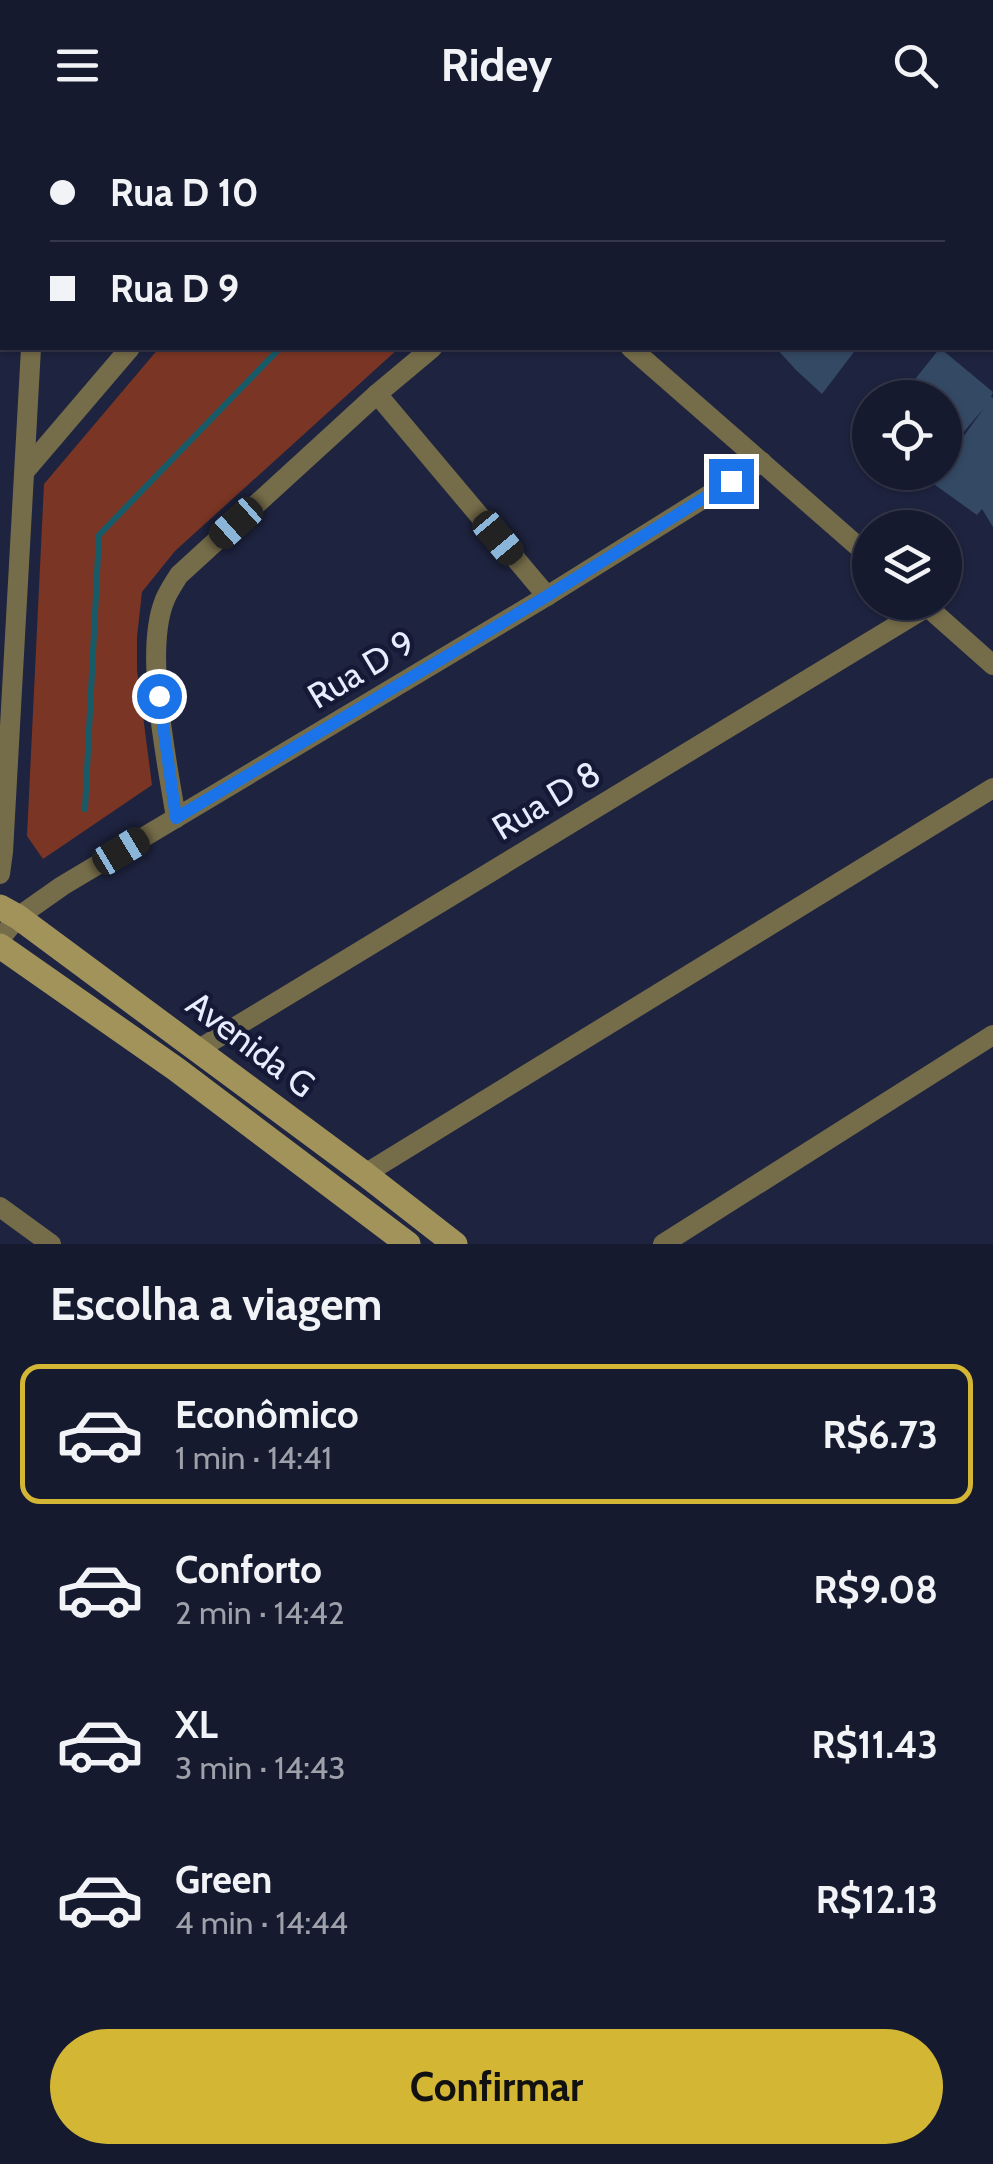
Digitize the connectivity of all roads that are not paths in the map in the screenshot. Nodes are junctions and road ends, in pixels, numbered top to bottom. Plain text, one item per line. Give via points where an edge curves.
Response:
1 (30, 350) edge
2 (122, 350) edge
3 (430, 350) edge
4 (634, 350) edge
5 (377, 394) junction
6 (762, 462) junction
7 (25, 472) junction
8 (852, 541) edge
9 (547, 596) junction
10 (900, 620) edge
11 (941, 620) edge
12 (993, 665) edge
13 (993, 788) edge
14 (176, 818) junction
15 (0, 874) edge
16 (9, 912) edge
17 (0, 942) edge
18 (993, 1035) edge
19 (199, 1049) junction
20 (365, 1174) junction
21 (0, 1207) edge
22 (50, 1244) edge
23 (408, 1244) edge
24 (455, 1244) edge
25 (663, 1244) edge

1 - 7 street
2 - 7 street
3 - 5 street
4 - 6 street
5 - 9 street
5 - 14 street via 179,575 163,602 156,668
6 - 8 street
6 - 9 street, Rua D 9
7 - 15 street
9 - 14 street, Rua D 9
10 - 19 street, Rua D 8
11 - 12 street
13 - 20 street
14 - 16 street, Rua D 9
16 - 17 street, Rua D 9
16 - 19 main road, Avenida G
17 - 23 main road, Avenida G
18 - 25 street
19 - 20 main road, Avenida G
20 - 24 main road, Avenida G
21 - 22 street

